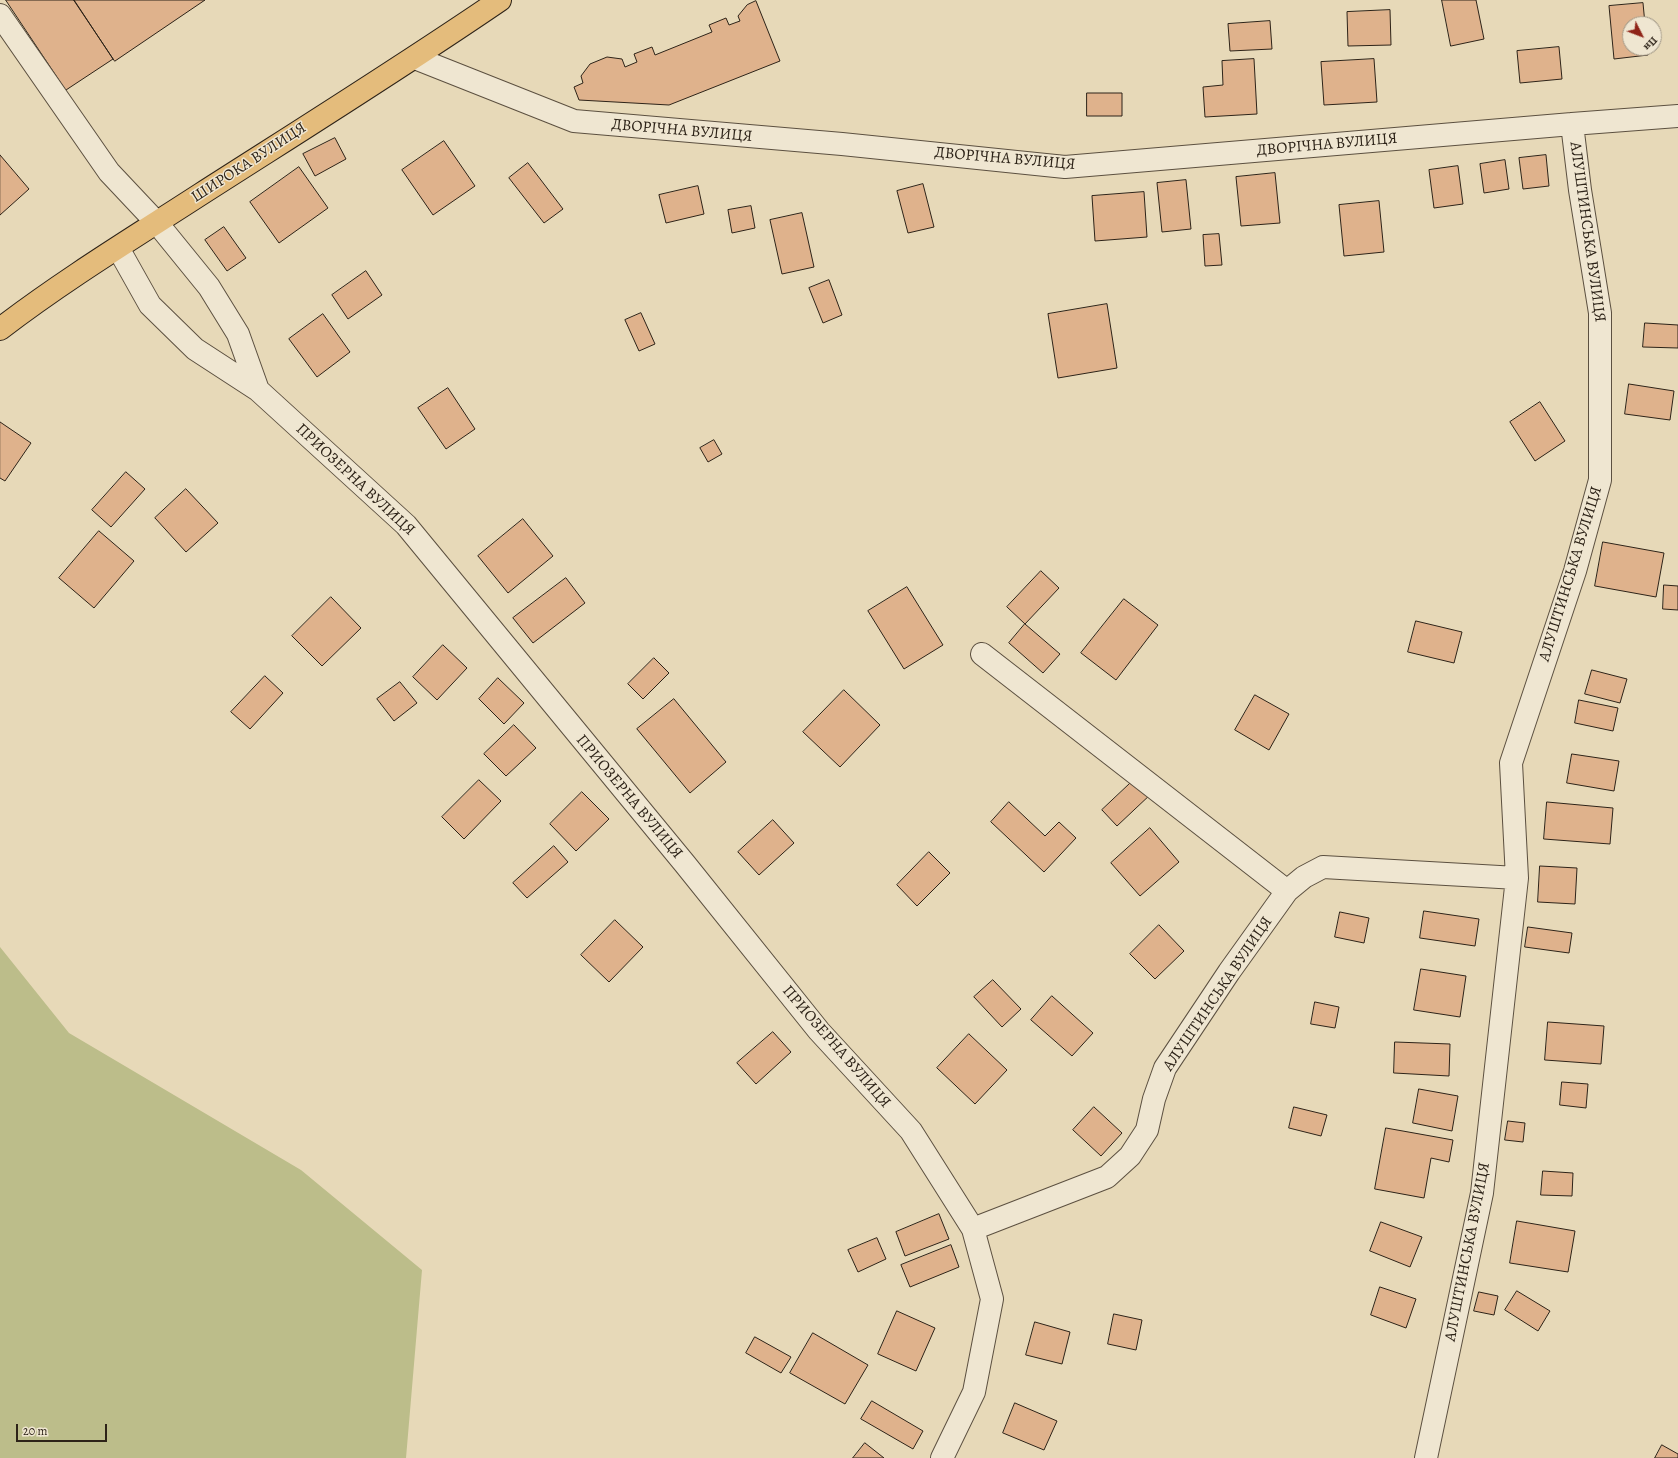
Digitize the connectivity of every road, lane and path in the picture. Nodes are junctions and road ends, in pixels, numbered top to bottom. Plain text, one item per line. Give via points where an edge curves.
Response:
1 (500, 0) edge
2 (0, 15) edge
3 (415, 58) junction
4 (1678, 116) edge
5 (1572, 124) junction
6 (157, 223) junction
7 (118, 248) junction
8 (0, 329) edge
9 (258, 390) junction
10 (982, 654) dead end
11 (1517, 878) junction
12 (1287, 891) junction
13 (973, 1230) junction
14 (942, 1458) edge
15 (1426, 1458) edge

1 - 3 main road, ШИРОКА ВУЛИЦЯ
2 - 6 street via 109,172
3 - 5 street, ДВОРІЧНА ВУЛИЦЯ via 574,121 842,144 1065,167
3 - 6 main road, ШИРОКА ВУЛИЦЯ
4 - 5 street, ДВОРІЧНА ВУЛИЦЯ
5 - 11 street, АЛУШТИНСЬКА ВУЛИЦЯ via 1600,313 1600,480 1575,571 1511,763
6 - 7 main road, ШИРОКА ВУЛИЦЯ
6 - 9 street via 213,294 238,334
7 - 8 main road, ШИРОКА ВУЛИЦЯ
7 - 9 street, ПРИОЗЕРНА ВУЛИЦЯ via 150,304 195,349
9 - 13 street, ПРИОЗЕРНА ВУЛИЦЯ via 406,525 819,1031 911,1131
10 - 12 street
11 - 12 street, АЛУШТИНСЬКА ВУЛИЦЯ via 1324,867 1304,877
11 - 15 street, АЛУШТИНСЬКА ВУЛИЦЯ via 1482,1193
12 - 13 street, АЛУШТИНСЬКА ВУЛИЦЯ via 1229,972 1166,1068 1154,1099 1147,1130 1130,1156 1107,1176
13 - 14 street, ПРИОЗЕРНА ВУЛИЦЯ via 992,1299 974,1392

